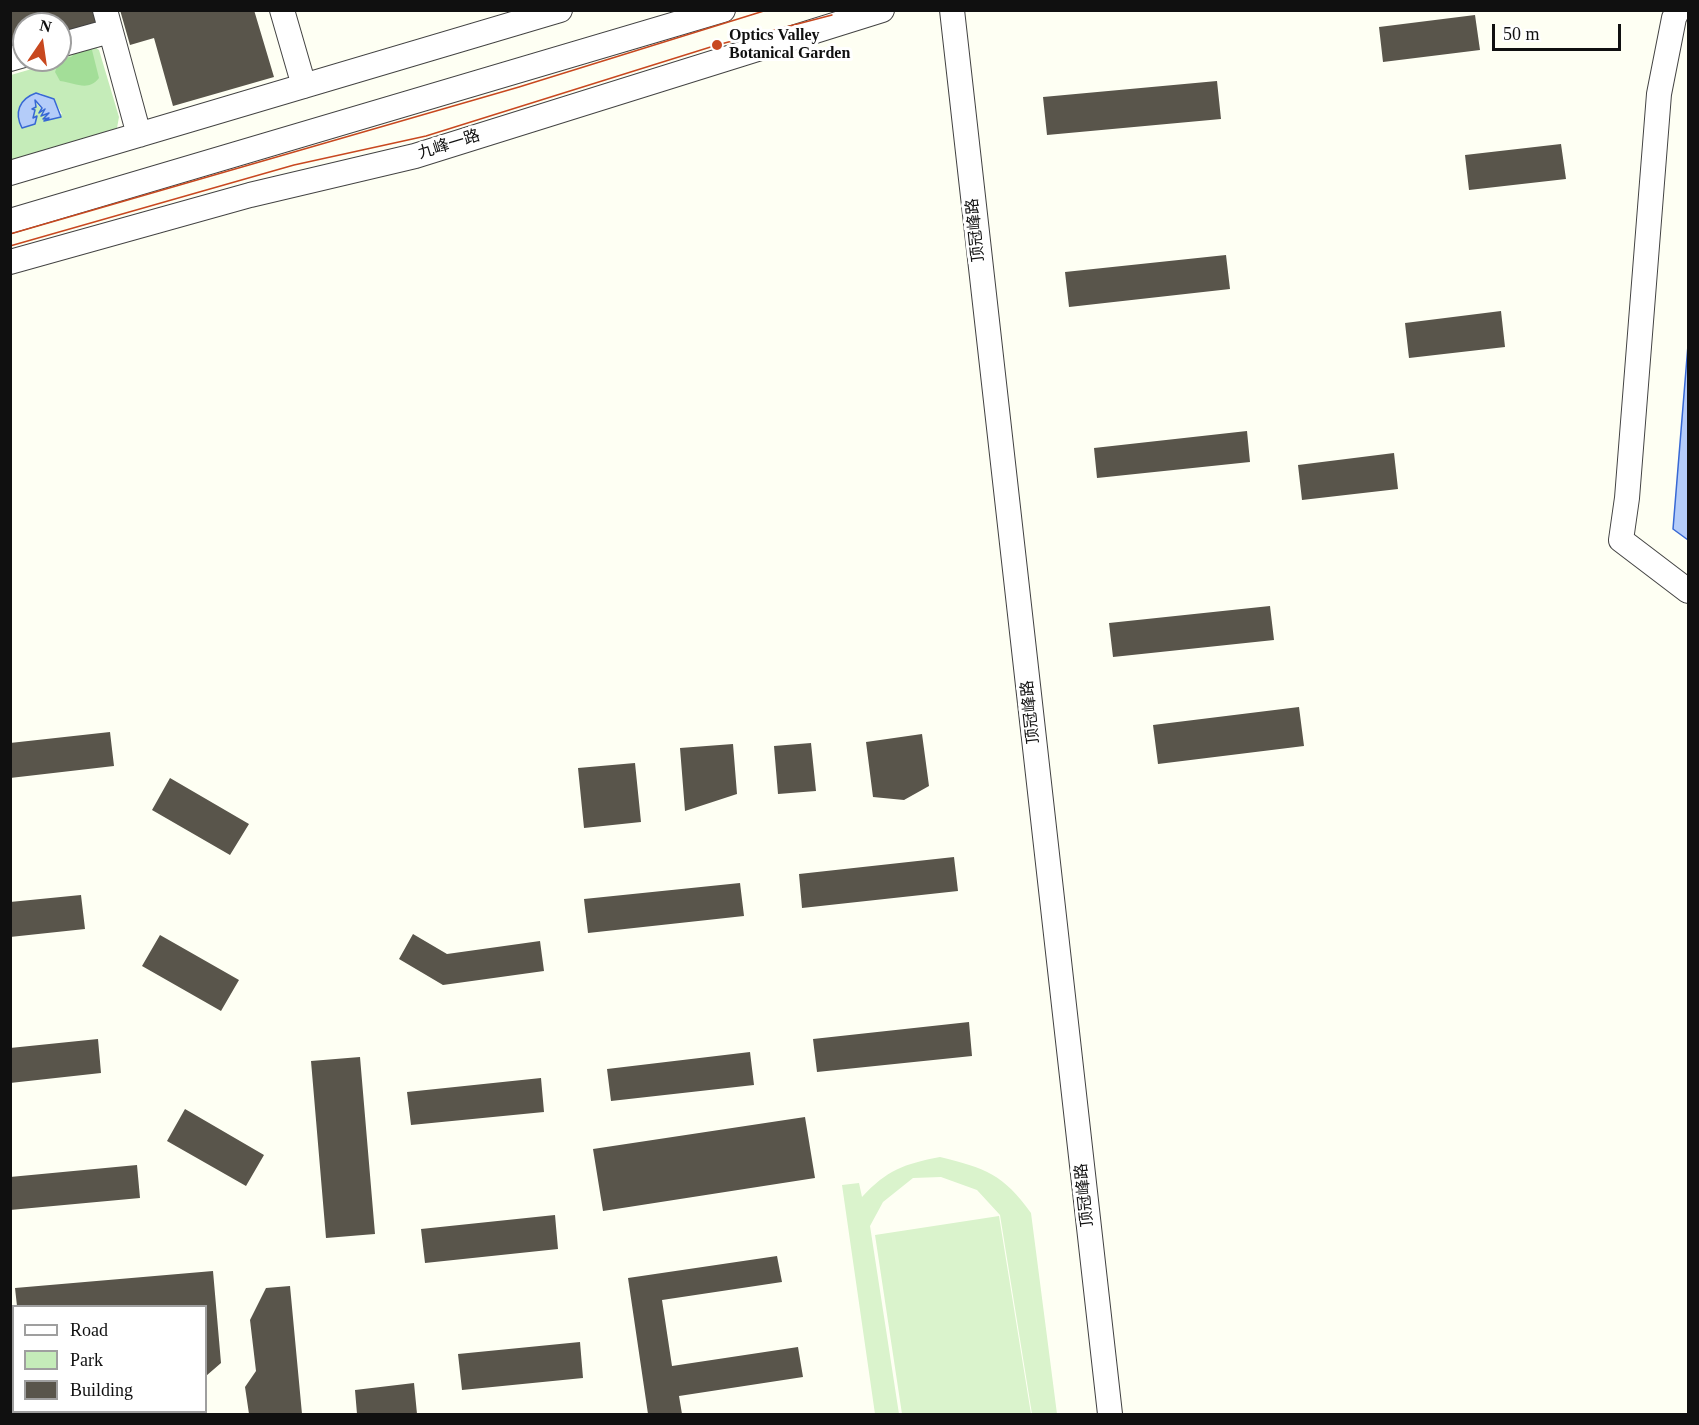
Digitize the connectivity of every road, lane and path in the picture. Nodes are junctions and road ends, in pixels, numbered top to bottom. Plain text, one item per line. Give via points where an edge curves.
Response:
1 (282, 10) edge
2 (560, 10) edge
3 (723, 10) edge
4 (882, 10) edge
5 (952, 10) edge
6 (1678, 10) edge
7 (107, 21) edge
8 (72, 39) edge
9 (304, 86) junction
10 (139, 135) junction
11 (10, 173) edge
12 (10, 221) edge
13 (10, 262) edge
14 (1689, 591) edge
15 (1110, 1414) edge

1 - 9 street
2 - 9 street
3 - 12 street
4 - 13 street, 九峰一路 via 415,156 250,195
5 - 15 street, 顶冠峰路
6 - 14 street via 1659,94 1621,540
7 - 8 street
7 - 10 street
9 - 10 street
10 - 11 street

